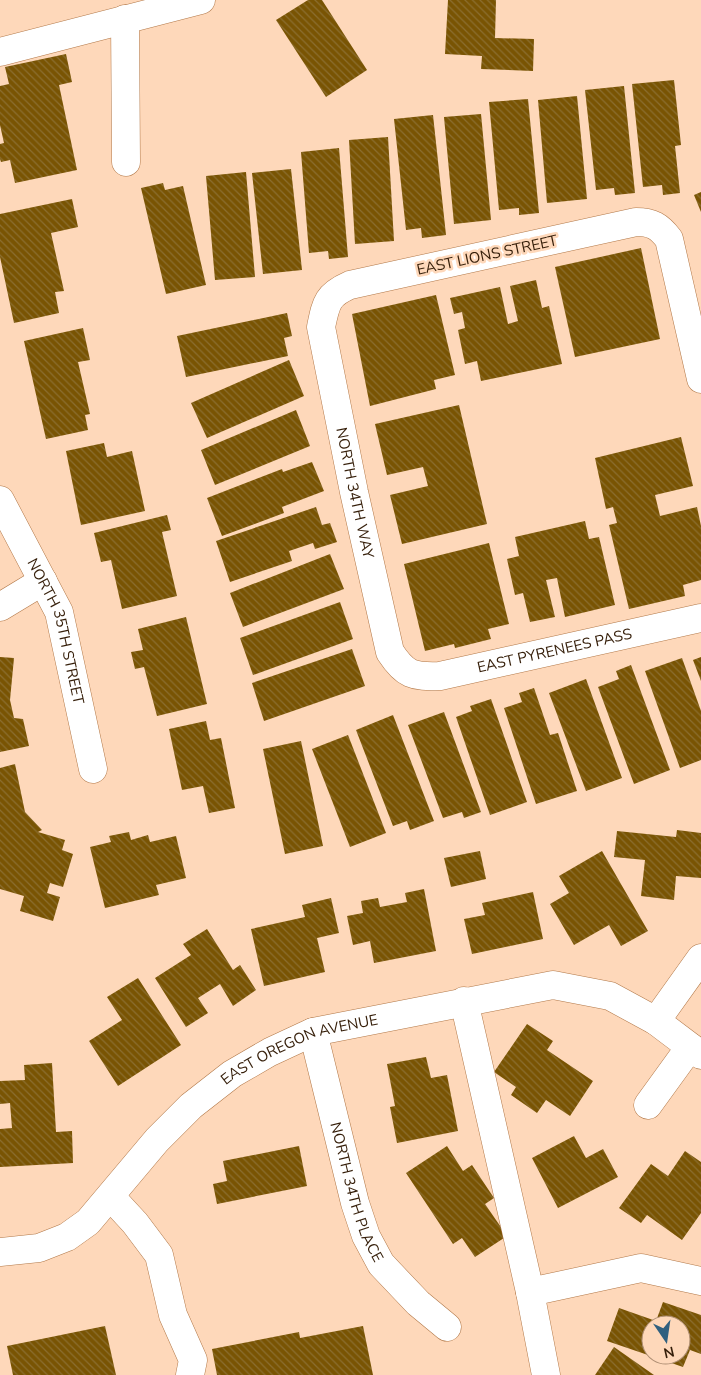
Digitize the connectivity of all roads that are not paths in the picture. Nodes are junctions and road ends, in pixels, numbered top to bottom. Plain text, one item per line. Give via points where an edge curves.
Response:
1 (201, 0) edge
2 (125, 19) junction
3 (0, 52) edge
4 (126, 162) dead end
5 (325, 307) joint
6 (700, 369) edge
7 (0, 500) edge
8 (43, 581) junction
9 (0, 607) edge
10 (701, 618) edge
11 (407, 672) joint
12 (93, 769) dead end
13 (701, 958) edge
14 (464, 1001) junction
15 (656, 1021) junction
16 (313, 1032) junction
17 (696, 1051) edge
18 (648, 1105) dead end
19 (111, 1197) junction
20 (0, 1252) edge
21 (701, 1281) edge
22 (530, 1292) junction
23 (447, 1326) dead end
24 (190, 1375) edge
25 (546, 1375) edge

1 - 2 street
2 - 3 street
2 - 4 street
5 - 6 street, EAST LIONS STREET via 334,292 350,285 647,222 658,226 669,239
5 - 11 street, NORTH 34TH WAY via 321,326 356,501 390,652
7 - 8 street, NORTH 35TH STREET
8 - 9 street
8 - 12 street, NORTH 35TH STREET via 59,612
10 - 11 street, EAST PYRENEES PASS via 440,676 419,676
13 - 15 street
14 - 15 street, EAST OREGON AVENUE via 553,985 610,996
14 - 16 street, EAST OREGON AVENUE
14 - 22 street
15 - 17 street, EAST OREGON AVENUE
16 - 19 street, EAST OREGON AVENUE via 232,1074 191,1106 157,1140
16 - 23 street, NORTH 34TH PLACE via 366,1236 381,1264 418,1303
17 - 18 street, EAST OREGON AVENUE
19 - 20 street, EAST OREGON AVENUE via 88,1222 67,1237 39,1248
19 - 24 street via 135,1222 158,1255 173,1315 192,1360
21 - 22 street via 641,1268
22 - 25 street

